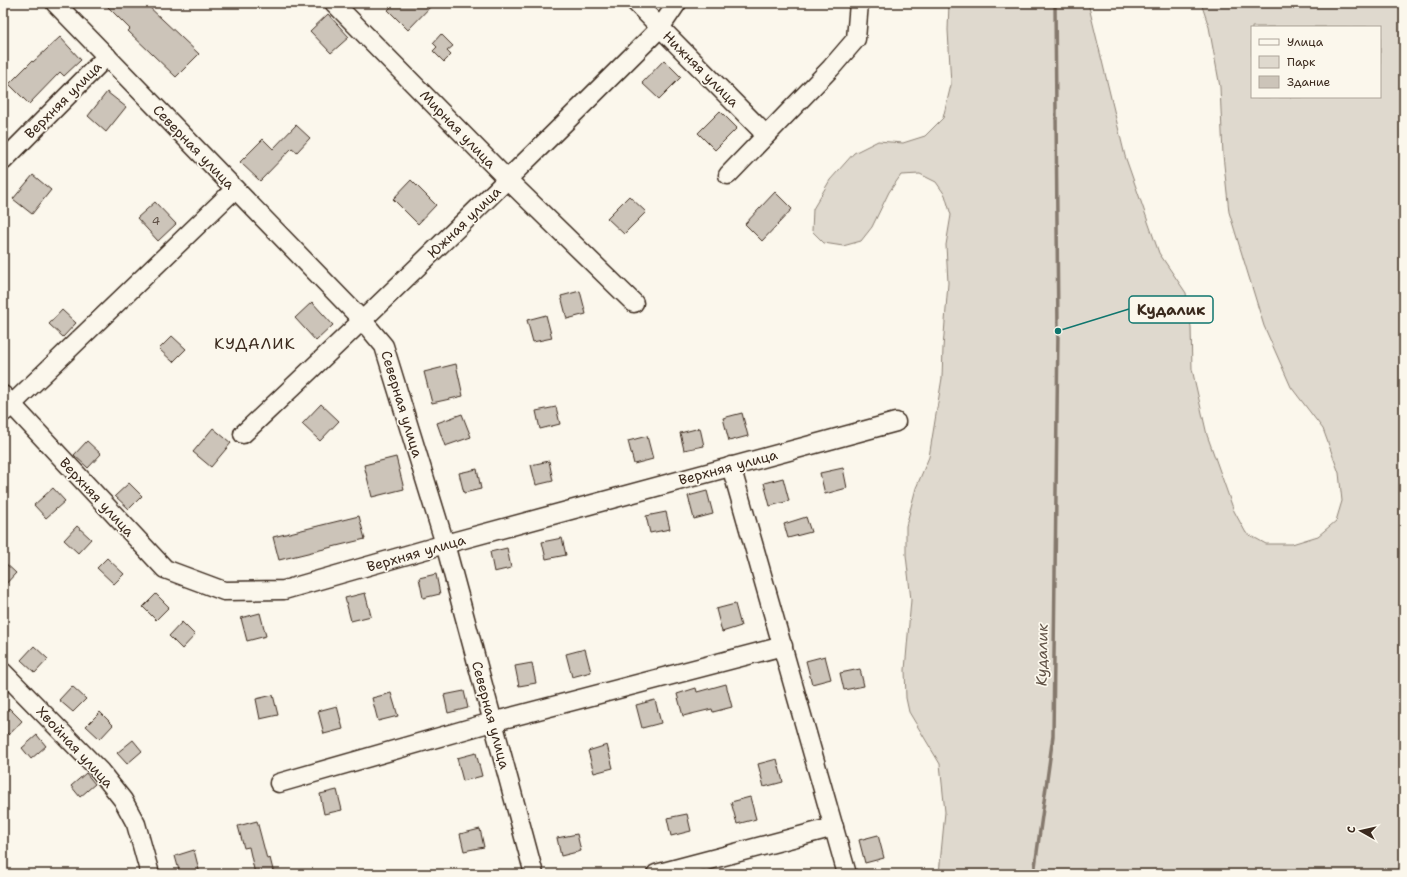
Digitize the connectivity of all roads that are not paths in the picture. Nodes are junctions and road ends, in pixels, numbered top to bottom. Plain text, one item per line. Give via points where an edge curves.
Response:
1 (55, 3) edge
2 (334, 3) edge
3 (636, 3) edge
4 (677, 3) edge
5 (859, 3) edge
6 (660, 28) junction
7 (107, 56) junction
8 (766, 134) junction
9 (3, 161) edge
10 (728, 174) dead end
11 (508, 180) junction
12 (235, 189) junction
13 (634, 303) dead end
14 (363, 321) junction
15 (6, 404) edge
16 (896, 422) dead end
17 (242, 434) dead end
18 (731, 466) junction
19 (445, 544) junction
20 (783, 646) junction
21 (3, 672) edge
22 (492, 722) junction
23 (279, 783) dead end
24 (834, 827) junction
25 (150, 874) edge
26 (534, 874) edge
27 (656, 874) edge
28 (847, 874) edge

1 - 7 street, Северная улица
2 - 11 street, Мирная улица
3 - 6 street, Нижняя улица
4 - 6 street, Южная улица
5 - 8 street via 856,39
6 - 8 street, Нижняя улица
6 - 11 street, Южная улица
7 - 9 street, Верхняя улица
7 - 12 street, Северная улица
8 - 10 street
11 - 13 street, Мирная улица
11 - 14 street, Южная улица
12 - 14 street, Северная улица
12 - 15 street
14 - 17 street, Южная улица
14 - 19 street, Северная улица via 384,346
15 - 19 street, Верхняя улица via 165,570 224,591 284,590
16 - 18 street, Верхняя улица
18 - 19 street, Верхняя улица
18 - 20 street
19 - 22 street, Северная улица
20 - 22 street
20 - 24 street
21 - 25 street, Хвойная улица via 100,771 123,800 136,824
22 - 23 street
22 - 26 street, Северная улица
24 - 27 street
24 - 28 street

